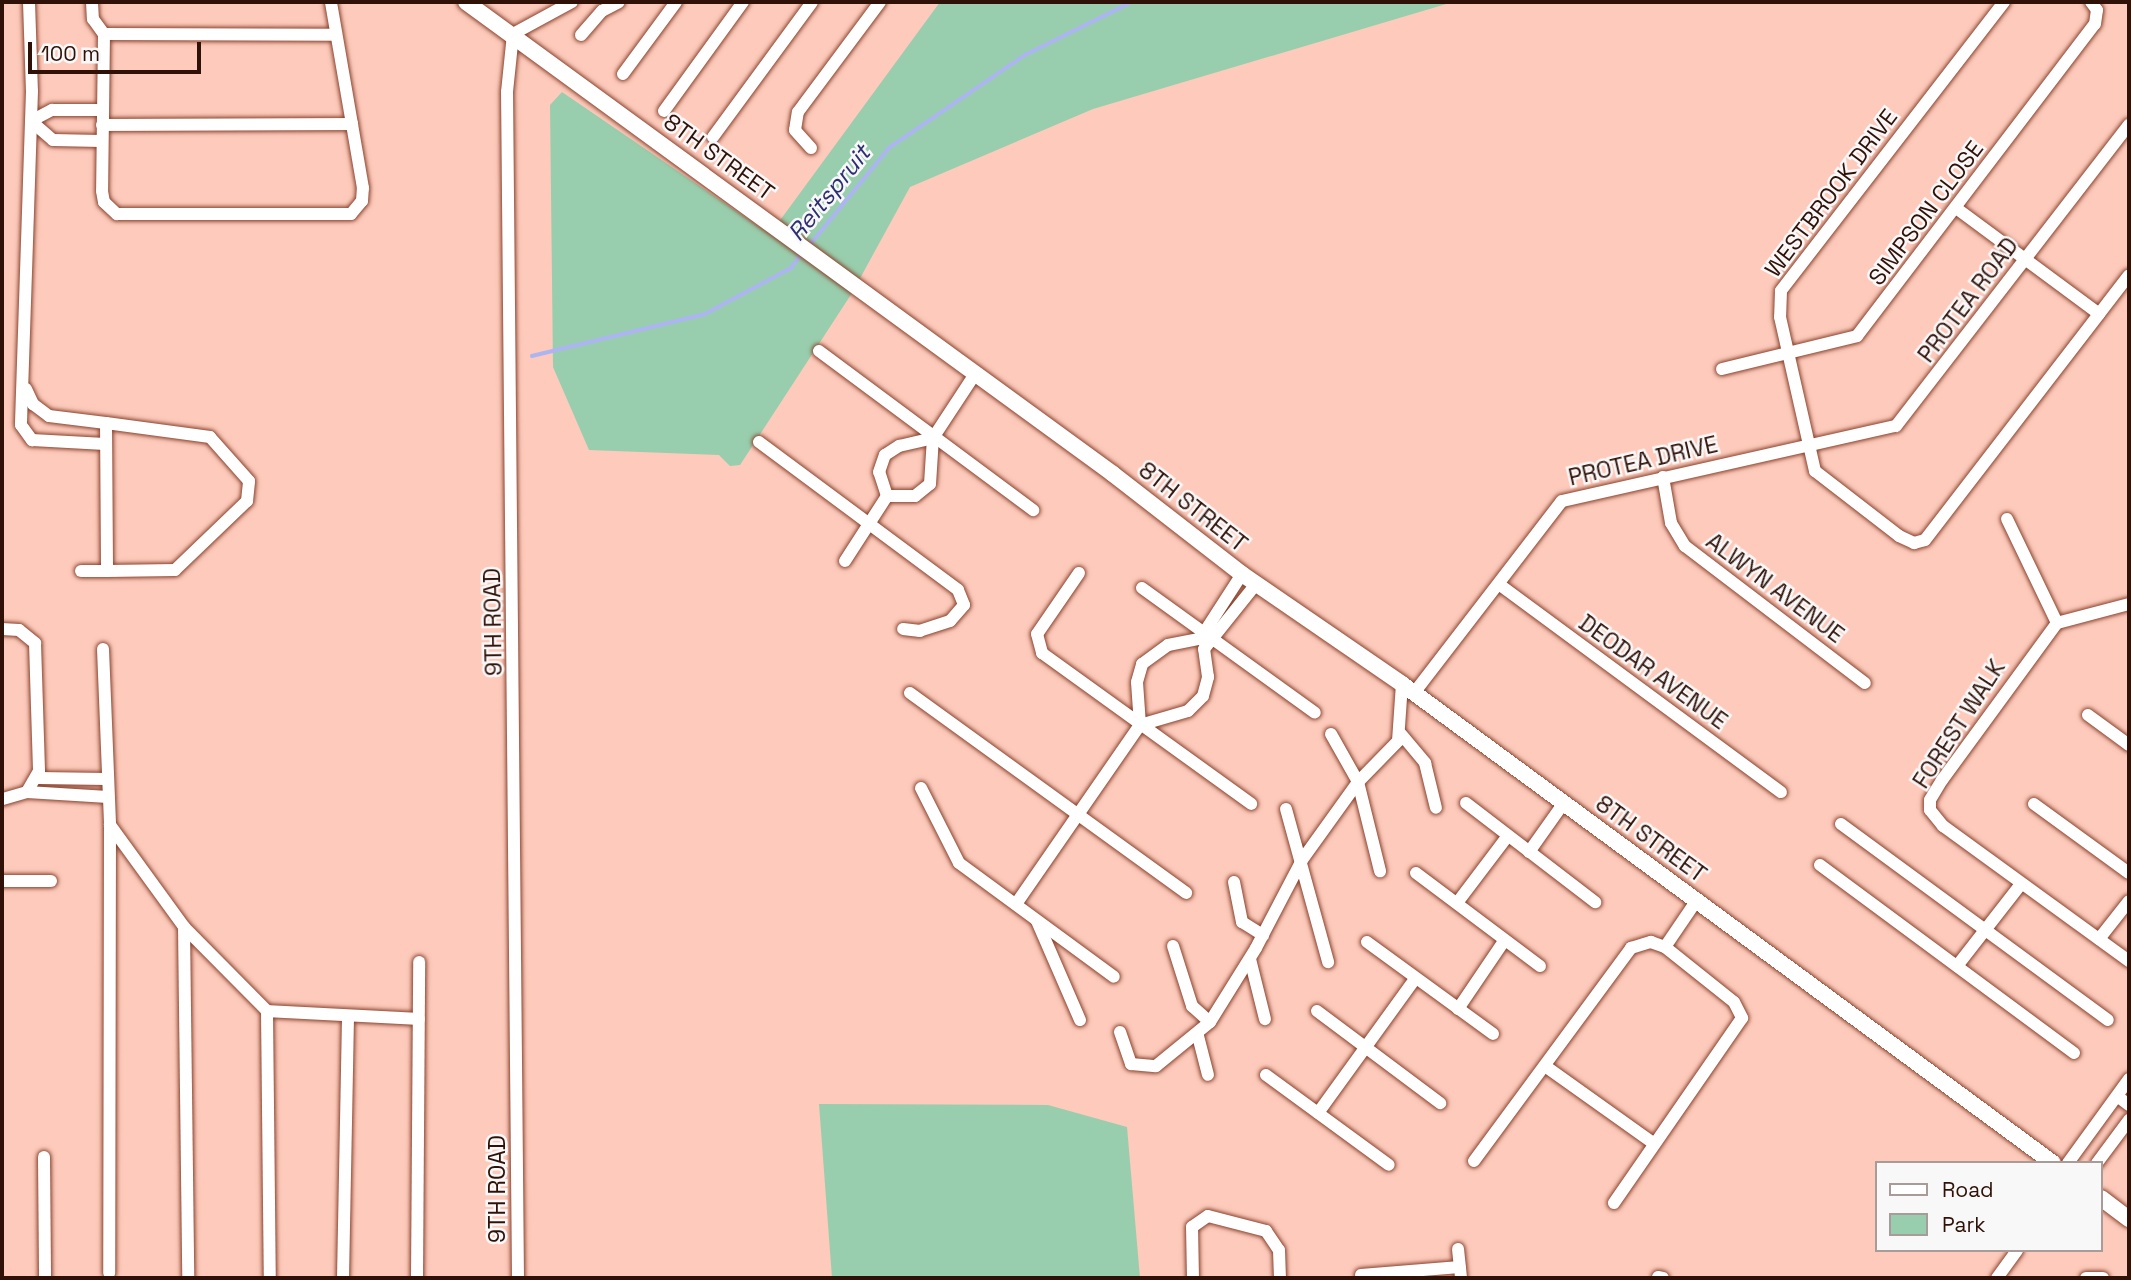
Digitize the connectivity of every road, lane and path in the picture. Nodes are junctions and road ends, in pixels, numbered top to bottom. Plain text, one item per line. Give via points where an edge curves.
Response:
1 (29, 2) edge
2 (92, 2) edge
3 (331, 2) edge
4 (466, 2) edge
5 (572, 2) edge
6 (619, 2) edge
7 (676, 2) edge
8 (743, 2) edge
9 (812, 2) edge
10 (880, 2) edge
11 (2004, 2) edge
12 (2091, 2) edge
13 (104, 34) junction
14 (336, 34) junction
15 (513, 34) junction
16 (581, 35) dead end
17 (623, 74) dead end
18 (102, 110) junction
19 (664, 111) dead end
20 (31, 121) junction
21 (352, 124) junction
22 (102, 125) junction
23 (2129, 125) edge
24 (713, 137) dead end
25 (101, 141) junction
26 (811, 148) dead end
27 (1956, 208) junction
28 (2024, 261) junction
29 (2129, 275) edge
30 (2099, 314) junction
31 (819, 351) dead end
32 (1787, 354) junction
33 (1722, 369) dead end
34 (975, 373) junction
35 (26, 388) junction
36 (49, 416) junction
37 (106, 423) junction
38 (933, 438) junction
39 (47, 441) junction
40 (759, 442) dead end
41 (106, 444) junction
42 (1807, 448) junction
43 (1663, 477) junction
44 (887, 496) junction
45 (1033, 510) dead end
46 (2007, 519) dead end
47 (869, 525) junction
48 (845, 561) dead end
49 (81, 571) dead end
50 (107, 571) junction
51 (1079, 573) dead end
52 (1242, 575) junction
53 (1256, 584) junction
54 (1500, 585) junction
55 (1142, 589) dead end
56 (2129, 604) edge
57 (2057, 623) junction
58 (2, 629) edge
59 (903, 629) dead end
60 (1207, 637) junction
61 (103, 649) dead end
62 (1865, 683) dead end
63 (1408, 688) junction
64 (910, 693) dead end
65 (1315, 713) dead end
66 (2088, 715) dead end
67 (1140, 725) junction
68 (1331, 734) dead end
69 (1401, 734) junction
70 (2129, 745) edge
71 (38, 778) junction
72 (107, 779) junction
73 (1358, 782) junction
74 (921, 788) dead end
75 (27, 792) junction
76 (1781, 792) dead end
77 (108, 797) junction
78 (2, 799) edge
79 (1465, 803) dead end
80 (1251, 804) dead end
81 (1563, 804) junction
82 (2035, 804) dead end
83 (1436, 808) dead end
84 (1286, 809) dead end
85 (1078, 818) junction
86 (1841, 824) dead end
87 (110, 825) junction
88 (1507, 837) junction
89 (1529, 852) junction
90 (1302, 860) junction
91 (1820, 865) dead end
92 (1380, 871) dead end
93 (1416, 873) dead end
94 (2129, 873) edge
95 (2, 881) edge
96 (51, 881) dead end
97 (1234, 882) dead end
98 (2021, 884) junction
99 (1186, 893) dead end
100 (1697, 900) junction
101 (2129, 901) edge
102 (1595, 902) dead end
103 (1457, 903) junction
104 (1016, 904) junction
105 (1037, 920) junction
106 (184, 927) junction
107 (1981, 931) junction
108 (1263, 934) junction
109 (2099, 939) junction
110 (1504, 941) junction
111 (1367, 942) dead end
112 (1173, 946) dead end
113 (1665, 947) junction
114 (1250, 959) junction
115 (2129, 961) edge
116 (419, 962) dead end
117 (1328, 962) dead end
118 (1540, 966) dead end
119 (1957, 966) junction
120 (1114, 977) dead end
121 (1415, 979) junction
122 (1458, 1009) junction
123 (267, 1011) junction
124 (1317, 1011) dead end
125 (348, 1018) junction
126 (419, 1019) junction
127 (1265, 1019) dead end
128 (1080, 1020) dead end
129 (2108, 1020) dead end
130 (1209, 1022) junction
131 (1121, 1032) dead end
132 (1493, 1034) dead end
133 (1198, 1036) junction
134 (1894, 1044) junction
135 (1368, 1046) junction
136 (2074, 1053) dead end
137 (1545, 1066) junction
138 (1208, 1075) dead end
139 (1266, 1075) dead end
140 (2129, 1079) edge
141 (2117, 1096) junction
142 (1440, 1103) dead end
143 (2129, 1105) edge
144 (1318, 1113) junction
145 (2129, 1120) edge
146 (1653, 1143) junction
147 (44, 1157) dead end
148 (1474, 1161) dead end
149 (2050, 1161) edge
150 (2064, 1161) edge
151 (2068, 1161) edge
152 (2098, 1161) edge
153 (1389, 1165) dead end
154 (2103, 1189) edge
155 (2103, 1200) edge
156 (1614, 1203) dead end
157 (2129, 1208) edge
158 (2129, 1219) edge
159 (1458, 1249) dead end
160 (2016, 1252) edge
161 (109, 1273) dead end
162 (1460, 1273) edge
163 (1361, 1275) dead end
164 (45, 1278) edge
165 (188, 1278) edge
166 (270, 1278) edge
167 (343, 1278) edge
168 (417, 1278) edge
169 (519, 1278) edge
170 (1193, 1278) edge
171 (1280, 1278) edge
172 (1997, 1278) edge
173 (2086, 1278) edge
174 (2103, 1278) edge

1 - 20 street
2 - 13 street via 93,19
3 - 14 street
4 - 15 street, 8TH STREET
5 - 15 street
6 - 16 street via 602,11
7 - 17 street
8 - 19 street
9 - 24 street
10 - 26 street via 798,112 795,130
11 - 32 street, WESTBROOK DRIVE via 1781,291
12 - 27 street, SIMPSON CLOSE via 2097,10 2095,24
13 - 14 street
13 - 18 street
14 - 21 street
15 - 34 street, 8TH STREET
15 - 169 street, 9TH ROAD via 507,92
18 - 20 street via 52,110
18 - 22 street
20 - 25 street via 53,140
20 - 35 street via 26,163
21 - 22 street
21 - 25 street via 362,201 351,214 341,216 117,214 104,201
22 - 25 street
23 - 28 street, PROTEA ROAD
27 - 28 street
27 - 32 street, SIMPSON CLOSE via 1857,336
28 - 30 street
28 - 42 street, PROTEA ROAD via 1905,419 1887,430
29 - 30 street, WESTBROOK DRIVE
30 - 42 street, WESTBROOK DRIVE via 1925,540 1905,540 1828,484 1815,471
31 - 38 street
32 - 33 street, SIMPSON CLOSE
32 - 42 street, WESTBROOK DRIVE
34 - 38 street
34 - 52 street, 8TH STREET
35 - 36 street via 33,404
35 - 39 street via 23,432 33,440
36 - 37 street
36 - 39 street
37 - 41 street
37 - 50 street via 210,437 248,481 251,492 180,568
38 - 44 street via 930,484 915,496
38 - 44 street via 899,446 885,455 879,472
38 - 45 street
39 - 41 street
40 - 47 street
41 - 50 street
42 - 43 street, PROTEA DRIVE
43 - 54 street, PROTEA DRIVE via 1562,501
43 - 62 street, ALWYN AVENUE via 1671,523 1685,546
44 - 47 street
46 - 57 street
47 - 48 street
47 - 59 street via 958,590 964,602 958,614 938,628
49 - 50 street
51 - 67 street via 1040,628 1037,645
52 - 53 street, 8TH STREET
52 - 60 street
53 - 60 street
53 - 63 street, 8TH STREET
54 - 63 street, PROTEA DRIVE
54 - 76 street, DEODAR AVENUE
55 - 60 street
56 - 57 street
57 - 98 street, FOREST WALK via 1930,800 1930,810 1943,826
58 - 71 street via 26,634 36,650
60 - 65 street
60 - 67 street via 1208,686 1196,705
60 - 67 street via 1157,650 1142,664 1137,681
61 - 72 street
63 - 69 street
63 - 81 street, 8TH STREET
64 - 85 street
66 - 70 street
67 - 80 street
67 - 85 street
68 - 73 street
69 - 73 street via 1392,750
69 - 83 street via 1425,763
71 - 72 street
71 - 75 street
72 - 77 street
73 - 90 street
73 - 92 street
74 - 104 street via 959,863
75 - 77 street
75 - 78 street
77 - 87 street
79 - 88 street
81 - 89 street
81 - 100 street, 8TH STREET
82 - 94 street
84 - 90 street
85 - 99 street
85 - 104 street
86 - 107 street
87 - 106 street
87 - 161 street
88 - 89 street
88 - 103 street
89 - 102 street
90 - 108 street
90 - 117 street
91 - 119 street
93 - 103 street
95 - 96 street
97 - 108 street via 1242,922
98 - 107 street
98 - 109 street, FOREST WALK
100 - 113 street
100 - 134 street, 8TH STREET
101 - 109 street
103 - 110 street
104 - 105 street
105 - 120 street
105 - 128 street
106 - 123 street
106 - 165 street
107 - 119 street
107 - 129 street
108 - 114 street
109 - 115 street, FOREST WALK
110 - 118 street
110 - 122 street
111 - 121 street
112 - 130 street via 1192,1006
113 - 137 street via 1643,941 1631,948
113 - 146 street via 1734,1002 1742,1018
114 - 127 street
114 - 130 street
116 - 126 street
119 - 136 street
121 - 122 street
121 - 135 street
122 - 132 street
123 - 125 street
123 - 166 street
124 - 135 street
125 - 126 street
125 - 167 street
126 - 168 street
130 - 133 street
131 - 133 street via 1131,1064 1142,1067 1156,1066
133 - 138 street
134 - 149 street, 8TH STREET
134 - 150 street, 8TH STREET
135 - 142 street
135 - 144 street
137 - 146 street
137 - 148 street
139 - 144 street
140 - 141 street
141 - 143 street
141 - 151 street
144 - 153 street
145 - 152 street
146 - 156 street
147 - 164 street
154 - 157 street
155 - 158 street
159 - 162 street
160 - 172 street
162 - 163 street
170 - 171 street via 1192,1227 1208,1216 1266,1231 1279,1250
173 - 174 street

